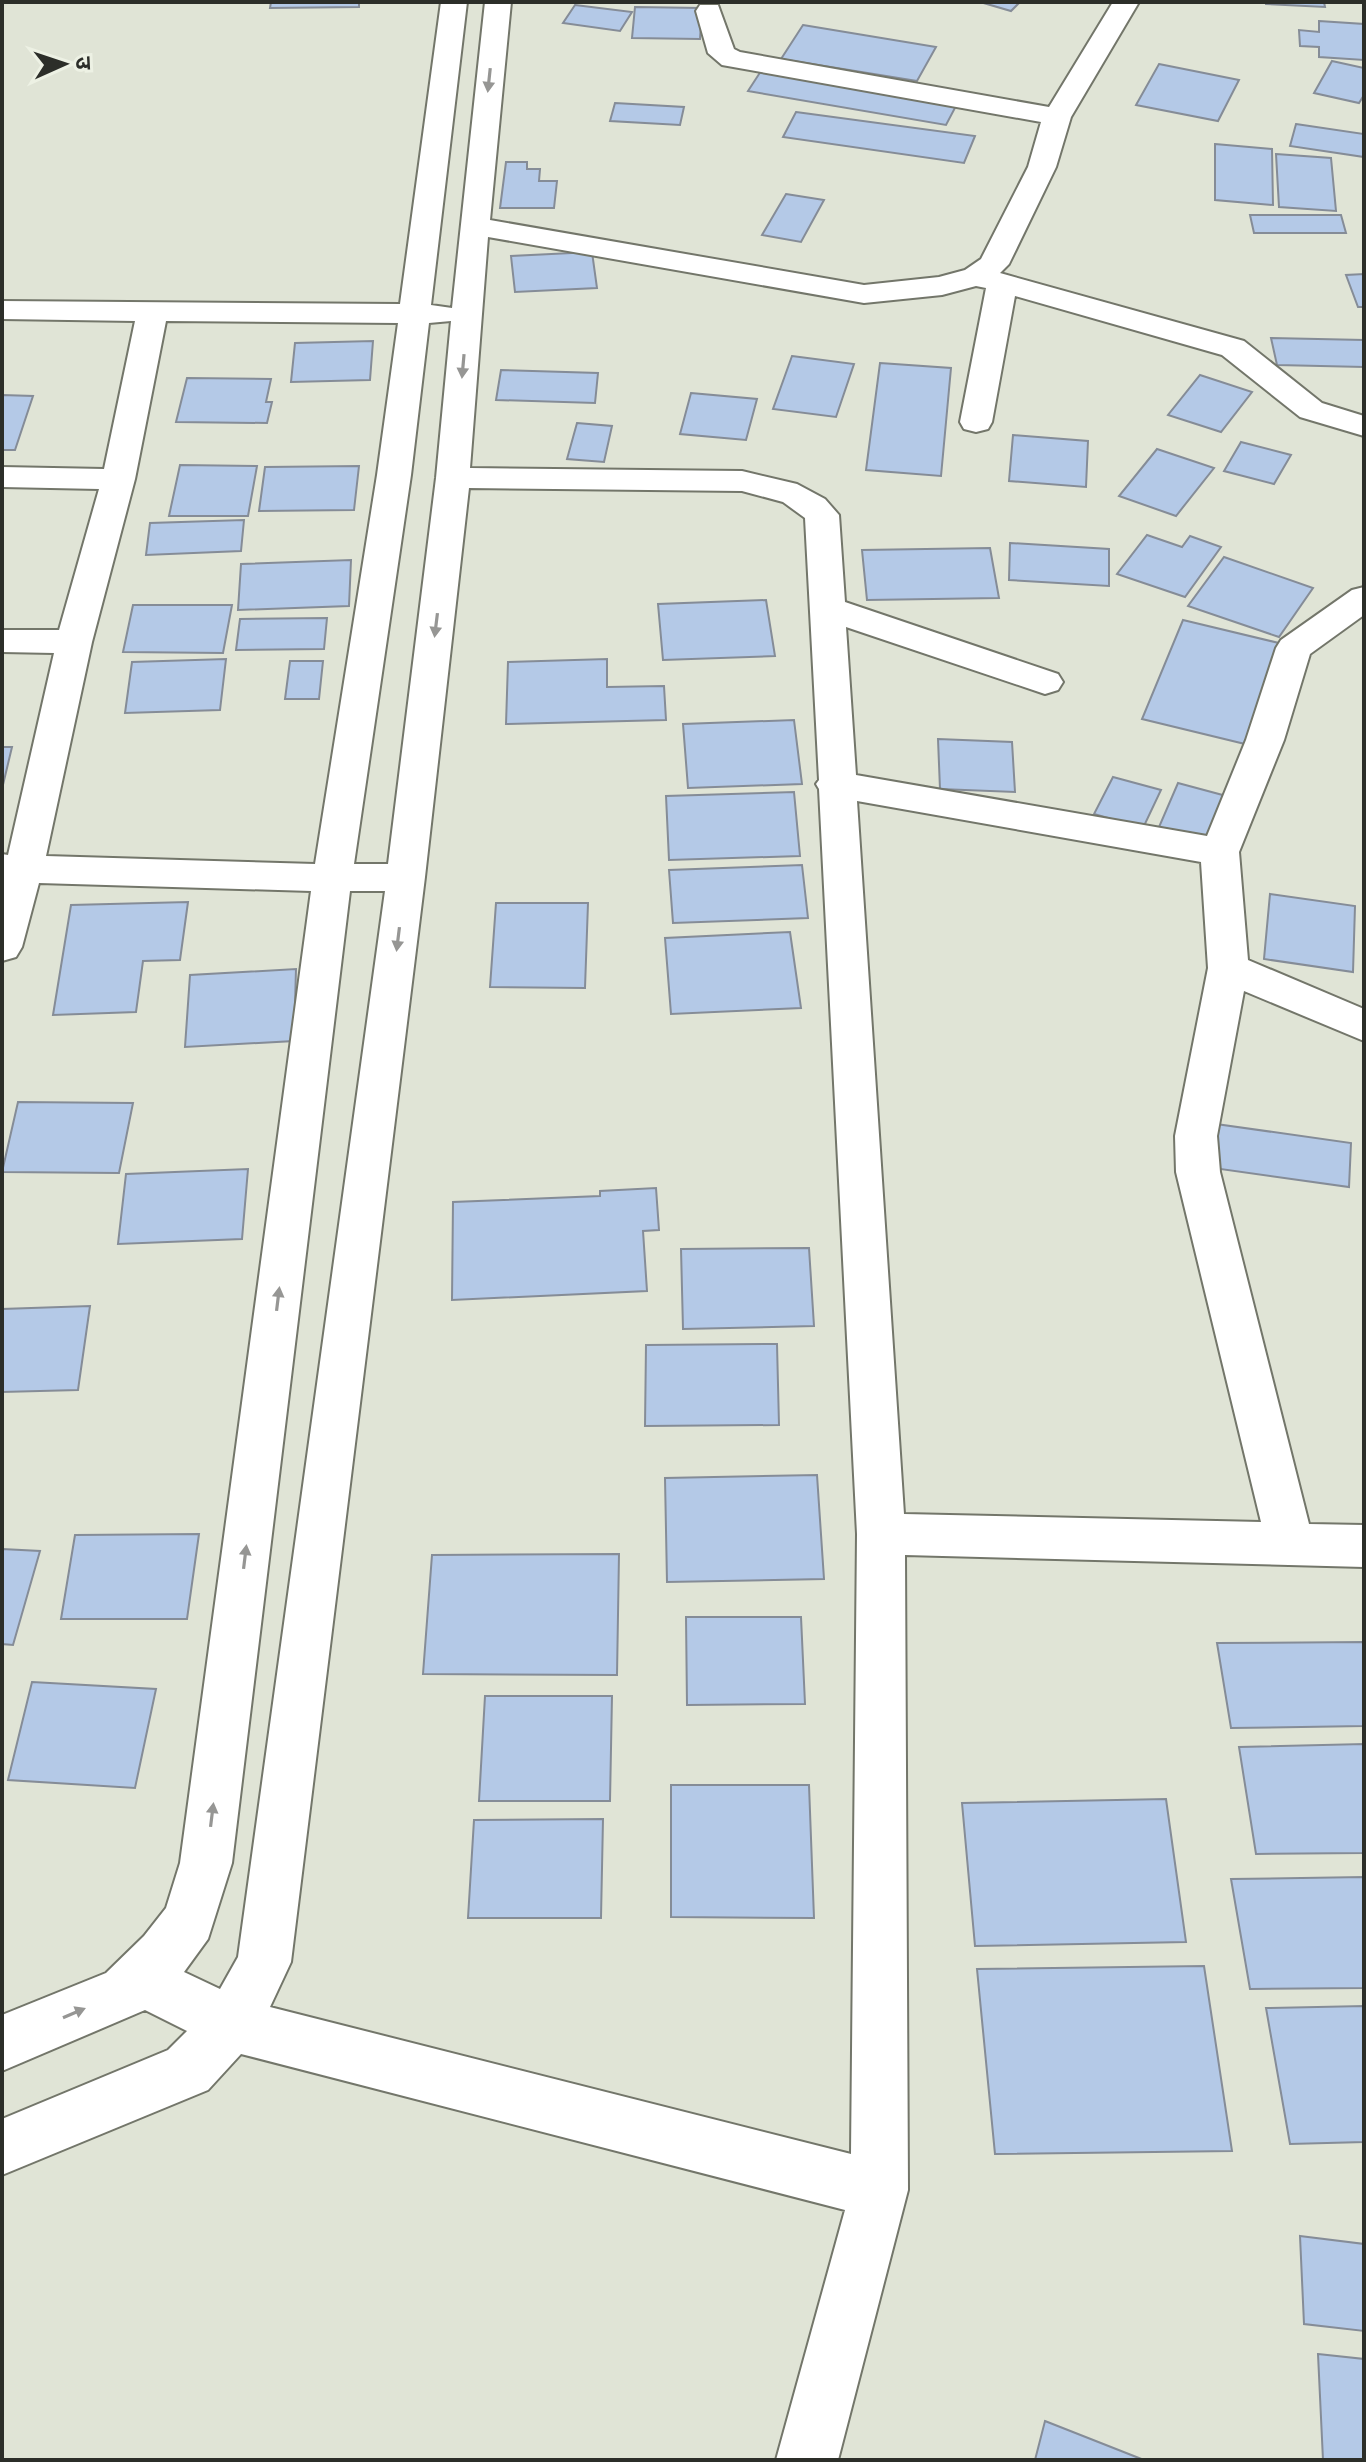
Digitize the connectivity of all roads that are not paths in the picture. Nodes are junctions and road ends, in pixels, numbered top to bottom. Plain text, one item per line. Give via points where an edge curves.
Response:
1 (454, 2) edge
2 (498, 2) edge
3 (1126, 2) edge
4 (709, 11) dead end
5 (1057, 117) junction
6 (474, 226) junction
7 (989, 279) junction
8 (2, 310) edge
9 (153, 310) junction
10 (412, 314) junction
11 (467, 314) junction
12 (976, 422) dead end
13 (1364, 426) edge
14 (2, 477) edge
15 (453, 478) junction
16 (118, 479) junction
17 (1364, 598) edge
18 (826, 608) junction
19 (2, 641) edge
20 (74, 642) junction
21 (1045, 682) dead end
22 (835, 784) junction
23 (1220, 852) junction
24 (13, 868) edge
25 (406, 877) junction
26 (332, 878) junction
27 (2, 947) edge
28 (1228, 968) junction
29 (1364, 1026) edge
30 (881, 1534) junction
31 (1290, 1544) junction
32 (1364, 1546) edge
33 (139, 1978) junction
34 (231, 2024) junction
35 (2, 2043) edge
36 (2, 2147) edge
37 (879, 2190) junction
38 (807, 2460) edge

1 - 10 street
2 -> 6 street
3 - 5 street
4 - 5 street via 722,53 732,59
5 - 7 street via 1042,167
6 - 7 street via 864,294
6 - 11 street
7 - 12 street
7 - 13 street via 1233,348 1311,410
8 - 9 street
9 - 10 street
9 - 16 street
10 - 11 street
10 - 26 street via 394,475
11 -> 15 street
14 - 16 street
15 - 18 street via 742,481 785,488 807,499 822,515
15 -> 25 street
16 - 20 street
17 - 23 street via 1294,648 1265,740
18 - 21 street
18 - 22 street
19 - 20 street
20 - 24 street
22 - 23 street
22 - 30 street
23 - 28 street
24 - 26 street
24 - 27 street
25 - 26 street
25 -> 34 street via 264,1962
33 -> 26 street via 189,1921 206,1863
28 - 29 street
28 - 31 street via 1196,1136 1198,1172
30 - 31 street
30 - 37 street
31 - 32 street
33 - 34 street
35 -> 33 street via 125,1992
34 - 36 street via 188,2070
34 - 37 street
37 - 38 street

